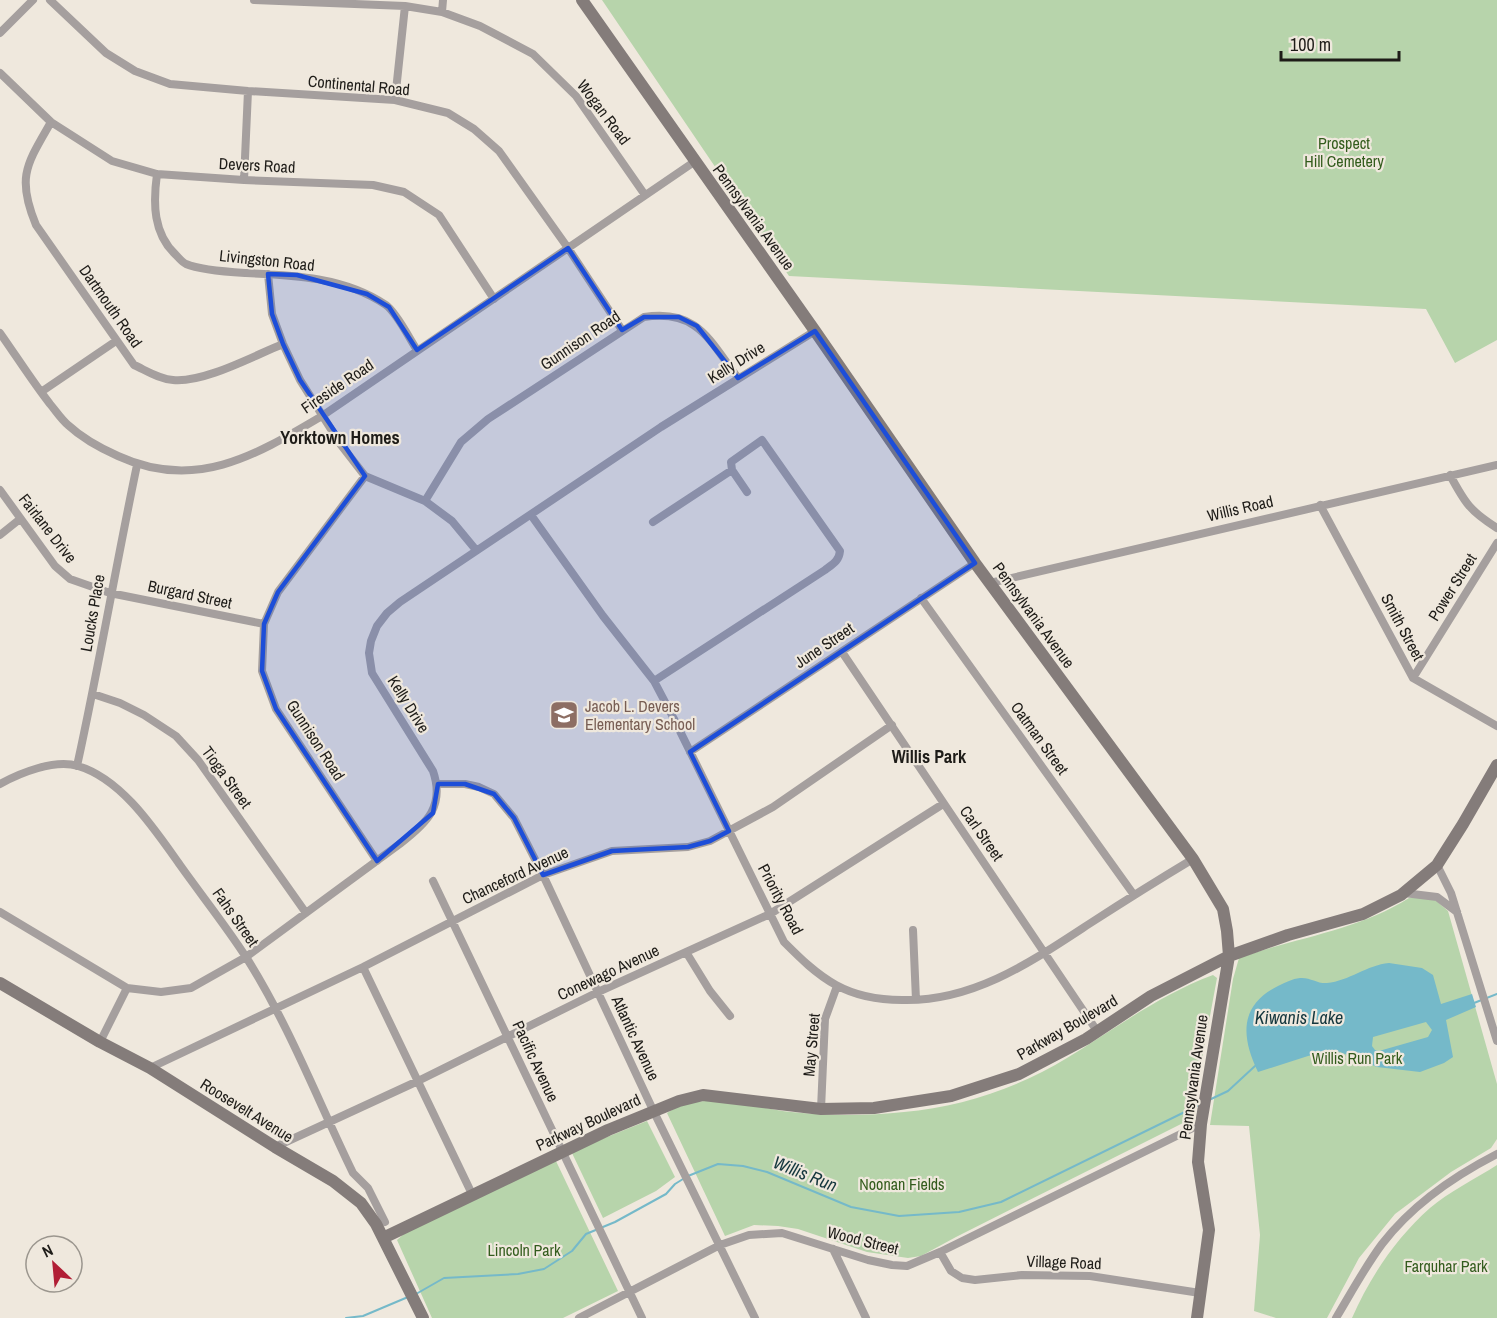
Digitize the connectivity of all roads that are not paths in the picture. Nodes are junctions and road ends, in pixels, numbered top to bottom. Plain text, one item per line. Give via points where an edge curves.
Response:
1 (33, 0) edge
2 (50, 0) edge
3 (254, 0) edge
4 (443, 0) edge
5 (582, 0) edge
6 (350, 1) edge
7 (405, 6) junction
8 (442, 12) junction
9 (0, 33) edge
10 (0, 73) edge
11 (248, 91) junction
12 (395, 100) junction
13 (51, 122) junction
14 (694, 162) junction
15 (157, 174) junction
16 (244, 180) junction
17 (645, 195) junction
18 (568, 248) junction
19 (268, 274) junction
20 (494, 298) junction
21 (622, 330) junction
22 (816, 331) junction
23 (0, 333) edge
24 (116, 341) junction
25 (283, 344) junction
26 (417, 350) junction
27 (738, 378) junction
28 (41, 392) junction
29 (322, 416) junction
30 (137, 465) junction
31 (1497, 465) edge
32 (732, 470) junction
33 (1450, 475) junction
34 (365, 477) junction
35 (0, 490) edge
36 (747, 492) dead end
37 (425, 501) junction
38 (1320, 505) junction
39 (531, 515) junction
40 (20, 519) junction
41 (653, 522) dead end
42 (1497, 528) edge
43 (0, 535) edge
44 (1497, 543) edge
45 (476, 550) junction
46 (975, 562) junction
47 (990, 583) junction
48 (110, 593) junction
49 (921, 598) junction
50 (264, 624) junction
51 (842, 652) junction
52 (1413, 678) junction
53 (654, 681) junction
54 (93, 694) junction
55 (892, 725) junction
56 (1497, 726) edge
57 (690, 752) junction
58 (1497, 765) edge
59 (77, 766) junction
60 (0, 784) edge
61 (438, 784) junction
62 (943, 804) junction
63 (729, 831) junction
64 (1193, 859) junction
65 (377, 861) junction
66 (1437, 865) junction
67 (543, 875) junction
68 (433, 881) dead end
69 (1404, 892) junction
70 (1134, 895) junction
71 (0, 912) edge
72 (1457, 912) junction
73 (306, 913) junction
74 (770, 914) junction
75 (453, 921) junction
76 (913, 930) dead end
77 (686, 952) junction
78 (1046, 952) junction
79 (1229, 956) junction
80 (246, 957) junction
81 (363, 967) junction
82 (0, 983) edge
83 (837, 986) junction
84 (127, 988) junction
85 (598, 992) junction
86 (916, 1000) junction
87 (276, 1009) junction
88 (730, 1016) dead end
89 (1097, 1032) junction
90 (508, 1037) junction
91 (1497, 1041) edge
92 (100, 1042) junction
93 (150, 1068) junction
94 (418, 1081) junction
95 (821, 1108) junction
96 (653, 1110) junction
97 (1202, 1119) junction
98 (329, 1122) junction
99 (275, 1147) junction
100 (563, 1151) junction
101 (1497, 1154) edge
102 (472, 1194) junction
103 (385, 1222) dead end
104 (383, 1238) junction
105 (720, 1245) junction
106 (833, 1249) junction
107 (940, 1252) junction
108 (630, 1292) junction
109 (1200, 1293) junction
110 (420, 1313) edge
111 (579, 1318) edge
112 (642, 1318) edge
113 (755, 1318) edge
114 (866, 1318) edge
115 (1197, 1318) edge
116 (1336, 1318) edge

1 - 9 street
2 - 11 street, Continental Road via 106,53 135,71 170,84
3 - 6 street, Wogan Road
4 - 8 street
5 - 14 street, Pennsylvania Avenue
6 - 7 street, Wogan Road
7 - 8 street, Wogan Road
7 - 12 street
8 - 17 street, Wogan Road via 480,26 532,54 576,96
10 - 13 street, Devers Road
11 - 12 street, Continental Road
11 - 16 street
12 - 18 street, Continental Road via 448,113 500,151
13 - 15 street, Devers Road via 112,161
13 - 24 street, Dartmouth Road via 31,157 24,186 28,206 36,225
14 - 17 street, Fireside Road
14 - 22 street, Pennsylvania Avenue
15 - 16 street, Devers Road
15 - 19 street, Livingston Road via 156,223 168,248 185,264
16 - 20 street, Devers Road via 373,185 404,192 439,215
17 - 18 street, Fireside Road
18 - 20 street, Fireside Road
18 - 21 street, Continental Road
19 - 25 street via 272,314
19 - 26 street, Livingston Road via 297,275 367,294 389,306
20 - 26 street, Fireside Road
21 - 27 street, Gunnison Road via 644,317 679,316 697,326
21 - 37 street, Gunnison Road via 461,442
22 - 27 street, Kelly Drive
22 - 46 street, Pennsylvania Avenue
23 - 28 street, Fireside Road
24 - 25 street, Dartmouth Road via 134,365 173,380 196,379
24 - 28 street
25 - 29 street
26 - 29 street, Fireside Road
27 - 39 street, Kelly Drive
28 - 30 street, Fireside Road via 67,425 99,448
29 - 30 street, Fireside Road via 236,462 165,471
29 - 34 street
30 - 48 street, Loucks Place
31 - 33 street, Willis Road
32 - 36 street
32 - 41 street
32 - 53 street via 731,462 762,440 840,551 836,562
33 - 38 street, Willis Road
33 - 42 street via 1474,514
34 - 37 street
34 - 50 street, Gunnison Road via 278,592
35 - 40 street, Fairlane Drive
37 - 45 street via 452,521
38 - 47 street, Willis Road
38 - 52 street, Smith Street
39 - 45 street, Kelly Drive
39 - 53 street, Priority Road
40 - 43 street
40 - 48 street, Fairlane Drive via 55,566 70,579
44 - 52 street, Power Street
45 - 61 street, Kelly Drive via 387,613 377,626 369,653 372,673
46 - 47 street, Pennsylvania Avenue
46 - 49 street, June Street
47 - 64 street, Pennsylvania Avenue
48 - 50 street, Burgard Street
48 - 54 street, Loucks Place
49 - 51 street, June Street
49 - 70 street, Oatman Street
50 - 65 street, Gunnison Road via 262,671 276,709
51 - 55 street, Carl Street
51 - 57 street, June Street
52 - 56 street, Smith Street
53 - 57 street, Priority Road
54 - 59 street, Loucks Place
54 - 73 street, Tioga Street via 144,715 176,736 198,760
55 - 62 street, Carl Street
55 - 63 street, Chanceford Avenue via 773,807
57 - 63 street, Priority Road
58 - 66 street, Parkway Boulevard
59 - 60 street, Fahs Street via 48,766 20,773
59 - 80 street, Fahs Street via 109,781 150,824
61 - 65 street via 433,813 417,831
61 - 67 street, Atlantic Avenue via 465,784 494,794 514,818
62 - 74 street, Conewago Avenue
62 - 78 street, Carl Street
63 - 67 street, Chanceford Avenue via 688,847 612,851
63 - 74 street, Priority Road
64 - 70 street, Priority Road
64 - 79 street, Pennsylvania Avenue via 1223,909
65 - 73 street
66 - 69 street, Parkway Boulevard
66 - 72 street
67 - 75 street, Chanceford Avenue
67 - 85 street, Atlantic Avenue
68 - 75 street, Pacific Avenue
69 - 72 street via 1437,897
69 - 79 street, Parkway Boulevard via 1363,914
70 - 78 street, Priority Road
71 - 84 street
72 - 91 street
73 - 80 street
74 - 77 street, Conewago Avenue
74 - 83 street, Priority Road via 784,942 803,962
75 - 81 street, Chanceford Avenue
75 - 90 street, Pacific Avenue
76 - 86 street
77 - 85 street, Conewago Avenue
77 - 88 street
78 - 86 street, Priority Road via 986,984 953,996
78 - 89 street, Carl Street
79 - 89 street, Parkway Boulevard via 1151,996
79 - 97 street, Pennsylvania Avenue
80 - 84 street via 190,988 161,992
80 - 87 street, Fahs Street
81 - 87 street, Chanceford Avenue
81 - 94 street
82 - 92 street, Roosevelt Avenue
83 - 86 street, Priority Road via 886,1000
83 - 95 street, May Street via 825,1019
84 - 92 street
85 - 90 street, Conewago Avenue
85 - 96 street, Atlantic Avenue
87 - 93 street, Chanceford Avenue
87 - 98 street, Fahs Street
89 - 95 street, Parkway Boulevard via 1019,1074 951,1096 874,1108
90 - 94 street, Conewago Avenue
90 - 100 street, Pacific Avenue
92 - 93 street, Roosevelt Avenue
93 - 99 street, Roosevelt Avenue
94 - 98 street, Conewago Avenue
94 - 102 street
95 - 96 street, Parkway Boulevard via 702,1095
96 - 100 street, Parkway Boulevard
96 - 105 street, Atlantic Avenue
97 - 107 street, Wood Street
97 - 109 street, Pennsylvania Avenue via 1198,1162 1209,1230
98 - 99 street, Conewago Avenue
98 - 103 street, Fahs Street via 353,1173 368,1188
99 - 104 street, Roosevelt Avenue via 333,1181 361,1203
100 - 102 street, Parkway Boulevard
100 - 108 street, Pacific Avenue
101 - 116 street via 1463,1172 1407,1215 1383,1244
102 - 104 street, Parkway Boulevard
104 - 110 street, Roosevelt Avenue
105 - 106 street, Wood Street via 769,1232
105 - 108 street, Wood Street
105 - 113 street, Atlantic Avenue
106 - 107 street, Wood Street via 907,1266
106 - 114 street
107 - 109 street, Village Road via 951,1271 962,1278 1090,1276
108 - 111 street, Wood Street
108 - 112 street, Pacific Avenue
109 - 115 street, Pennsylvania Avenue

